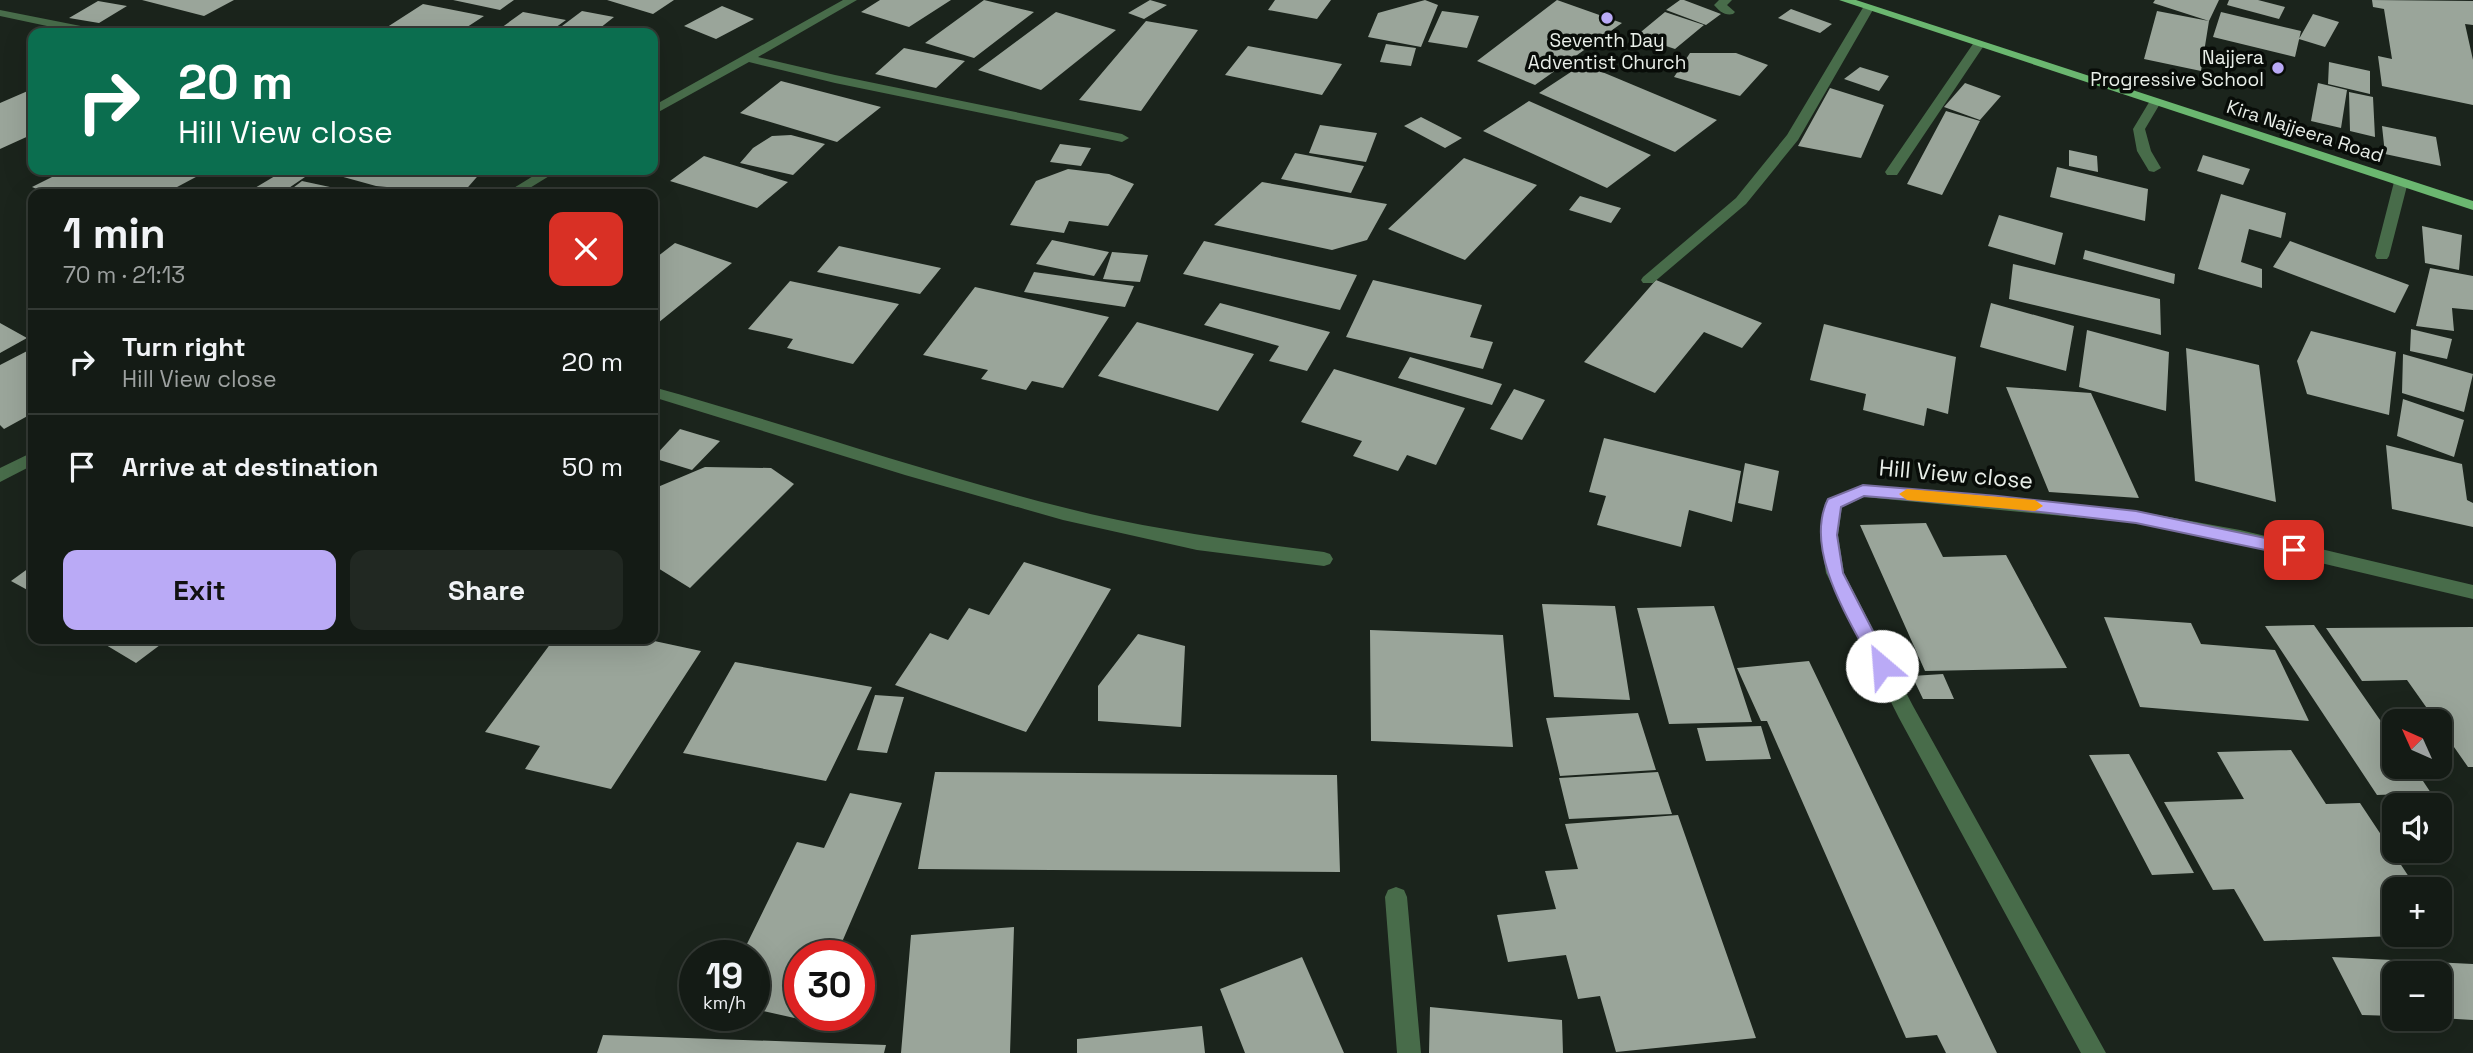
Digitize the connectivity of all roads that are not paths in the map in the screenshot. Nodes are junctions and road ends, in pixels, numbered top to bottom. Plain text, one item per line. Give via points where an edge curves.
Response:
1 (851, 0) edge
2 (1845, 0) edge
3 (1868, 8) junction
4 (0, 13) edge
5 (72, 28) edge
6 (1979, 44) junction
7 (748, 58) junction
8 (2155, 102) junction
9 (658, 108) edge
10 (1122, 138) dead end
11 (2154, 168) dead end
12 (1892, 172) dead end
13 (543, 175) edge
14 (2401, 182) junction
15 (520, 189) edge
16 (2473, 206) edge
17 (2382, 256) dead end
18 (1648, 280) dead end
19 (658, 394) edge
20 (28, 461) edge
21 (0, 476) edge
22 (1324, 559) dead end
23 (2473, 592) edge
24 (1396, 897) dead end
25 (1409, 1053) edge
26 (2094, 1053) edge

1 - 7 street
2 - 3 main road, Kira Najjeera Road
3 - 6 main road, Kira Najjeera Road
3 - 18 street via 1793,137 1741,201
4 - 5 street
6 - 8 main road, Kira Najjeera Road
6 - 12 street
7 - 9 street
7 - 10 street
8 - 11 street via 2139,129
8 - 14 main road, Kira Najjeera Road
13 - 15 street
14 - 16 main road, Kira Najjeera Road
14 - 17 street
19 - 22 street via 1063,514 1197,543
20 - 21 street
23 - 26 street, Hill View close via 2136,517 1863,491 1834,503 1829,535 1835,573 1906,712
24 - 25 street

